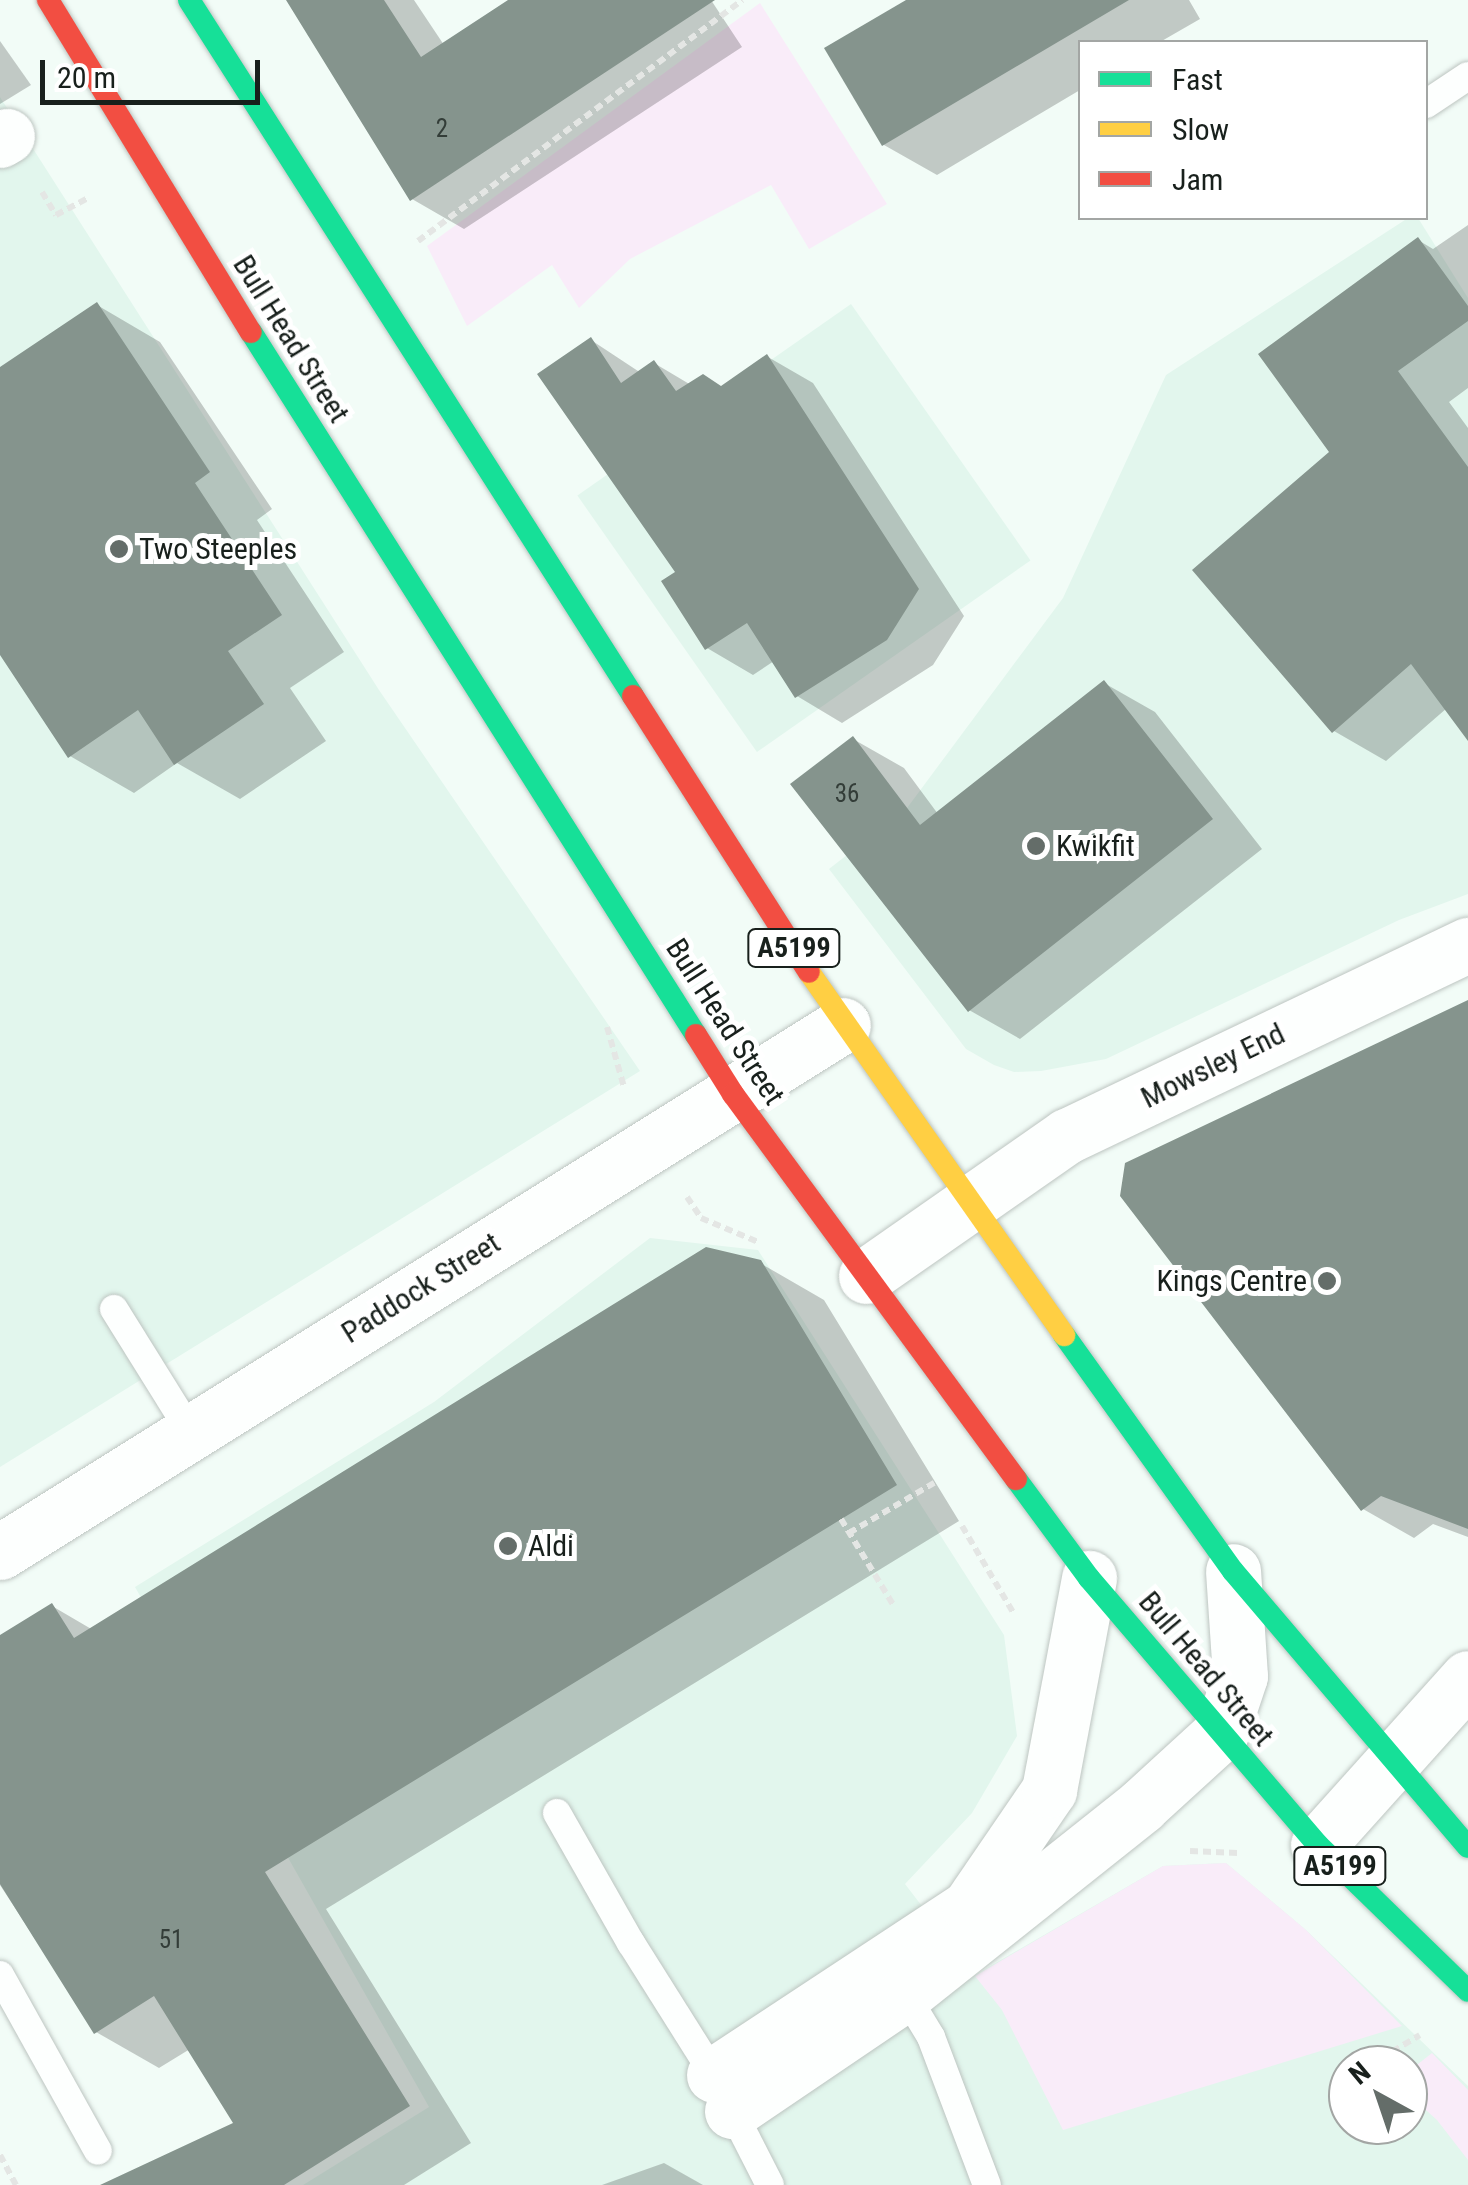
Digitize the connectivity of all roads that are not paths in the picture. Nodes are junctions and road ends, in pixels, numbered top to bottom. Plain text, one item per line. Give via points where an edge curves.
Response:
1 (48, 0) edge
2 (189, 0) edge
3 (1468, 76) edge
4 (1428, 103) edge
5 (1468, 945) edge
6 (843, 1025) junction
7 (733, 1094) junction
8 (968, 1205) junction
9 (866, 1276) junction
10 (114, 1309) dead end
11 (190, 1431) junction
12 (0, 1552) edge
13 (1233, 1571) junction
14 (1089, 1578) junction
15 (1468, 1678) edge
16 (1220, 1733) junction
17 (1394, 1763) junction
18 (558, 1813) dead end
19 (1318, 1845) junction
20 (1468, 1846) edge
21 (0, 1975) edge
22 (1468, 1991) edge
23 (905, 1994) junction
24 (723, 2093) junction
25 (98, 2151) dead end
26 (770, 2185) edge
27 (987, 2185) edge

1 - 7 main road, Bull Head Street / A5199
2 - 6 main road, A5199
3 - 4 lane
5 - 8 street, Mowsley End via 1067,1136
6 - 7 street, Paddock Street
6 - 8 main road, A5199
7 - 9 main road, Bull Head Street / A5199
7 - 11 street, Paddock Street
8 - 9 street, Mowsley End
8 - 13 main road, A5199
9 - 14 main road, Bull Head Street / A5199
10 - 11 lane
11 - 12 street, Paddock Street
13 - 16 street via 1240,1676
13 - 17 main road, A5199
14 - 16 main road, Bull Head Street / A5199
14 - 24 street via 1050,1790 969,1907
15 - 17 street
16 - 19 main road, Bull Head Street / A5199
16 - 23 street via 1141,1806
17 - 19 street
17 - 20 main road, A5199
18 - 24 lane
19 - 22 main road, Bull Head Street / A5199
21 - 25 lane
23 - 24 street
23 - 27 lane via 931,2037
24 - 26 lane

